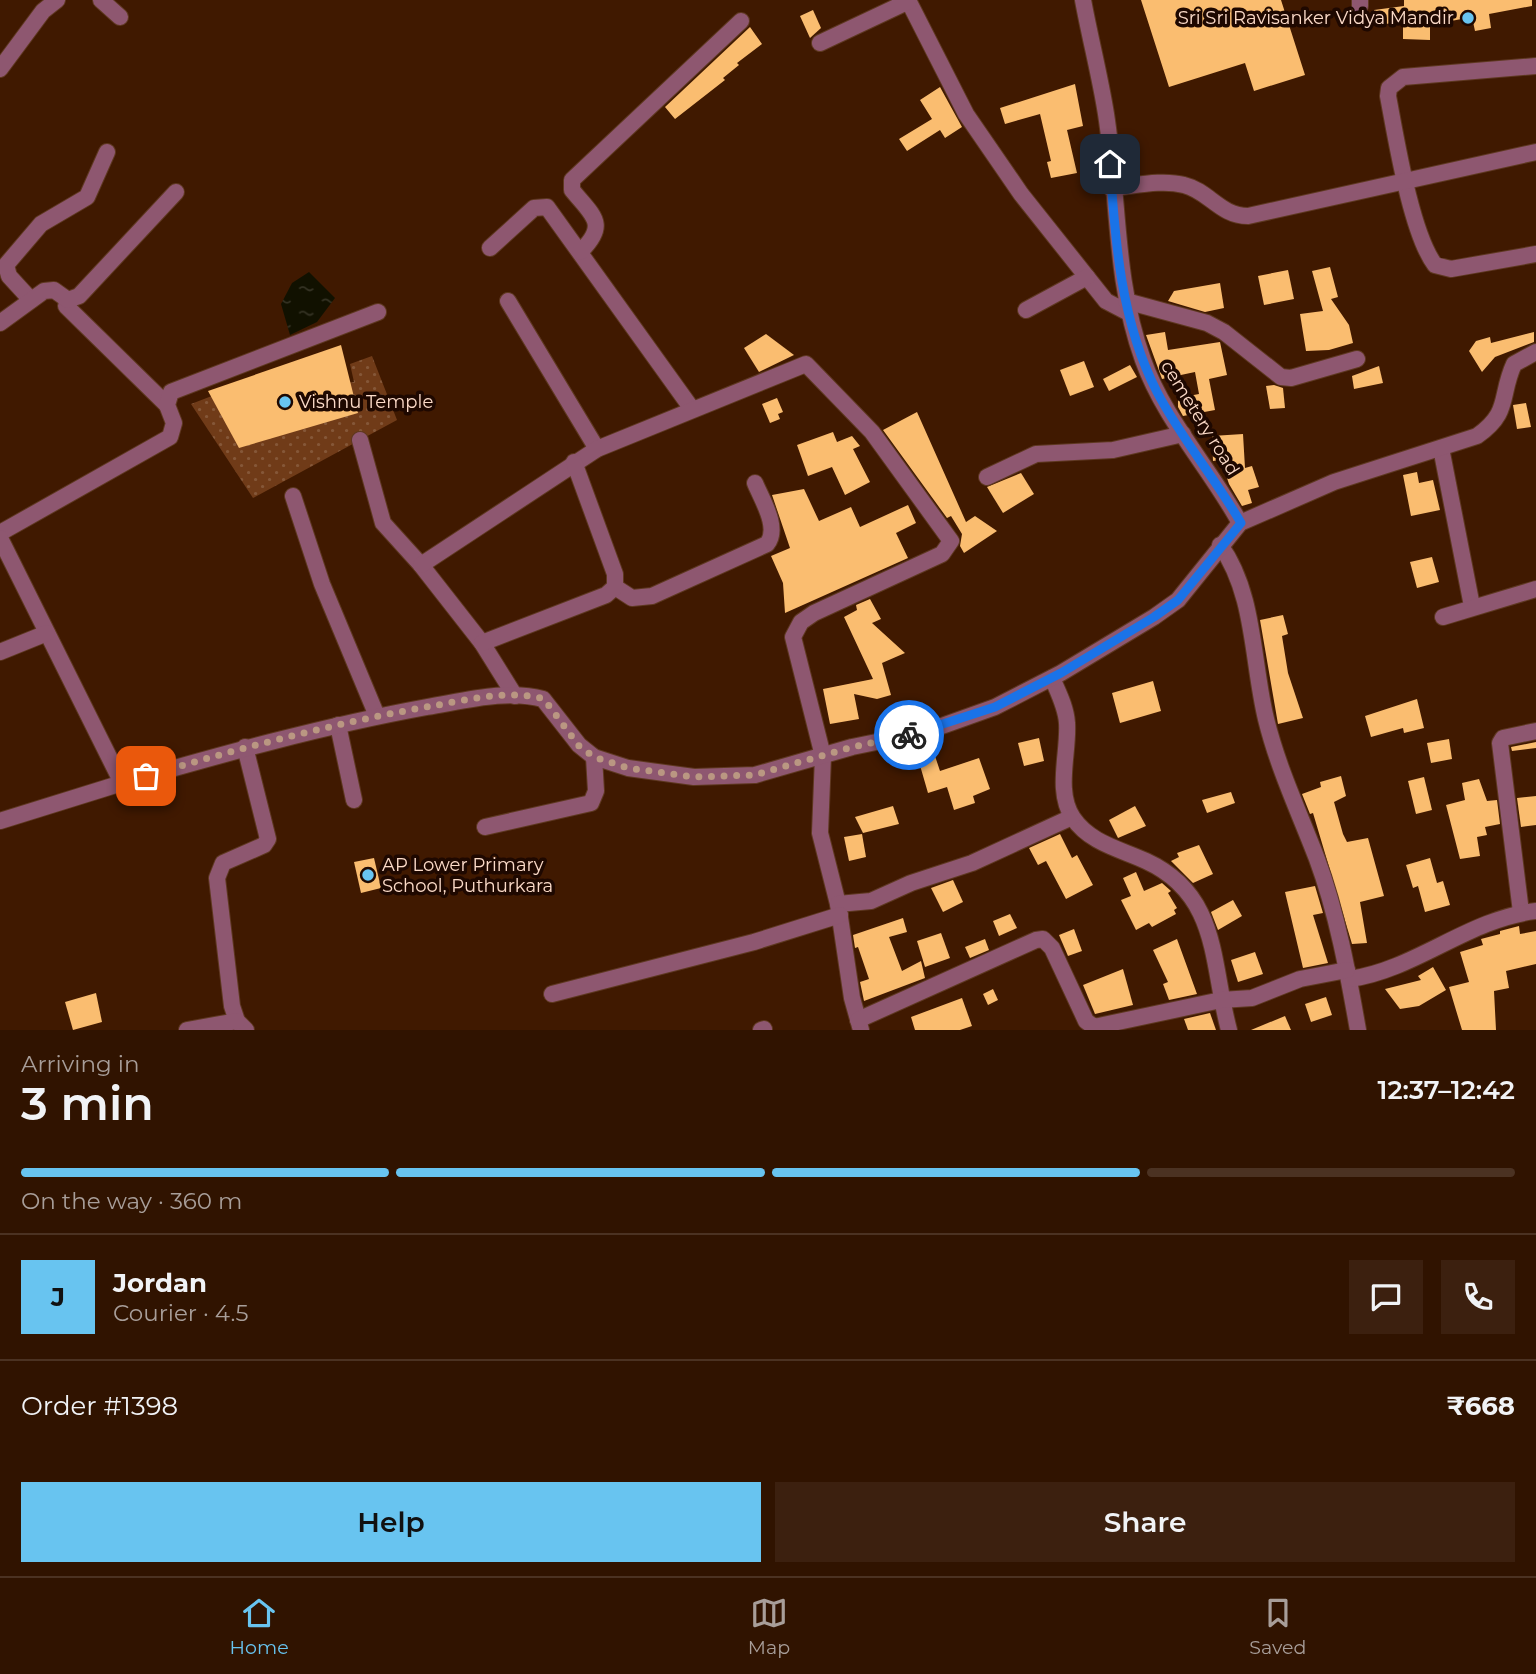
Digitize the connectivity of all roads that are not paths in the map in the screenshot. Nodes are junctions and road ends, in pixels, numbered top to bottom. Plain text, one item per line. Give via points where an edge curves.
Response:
1 (57, 0) edge
2 (101, 0) edge
3 (1083, 0) edge
4 (909, 1) edge
5 (120, 17) dead end
6 (741, 20) dead end
7 (820, 43) dead end
8 (1536, 66) edge
9 (0, 69) edge
10 (107, 152) dead end
11 (1536, 152) edge
12 (1406, 179) junction
13 (1111, 188) junction
14 (176, 192) dead end
15 (490, 248) dead end
16 (580, 252) junction
17 (1536, 254) edge
18 (1087, 277) junction
19 (31, 300) junction
20 (508, 301) dead end
21 (66, 306) dead end
22 (1127, 307) junction
23 (1026, 310) dead end
24 (378, 312) dead end
25 (0, 323) edge
26 (1536, 352) edge
27 (1357, 359) dead end
28 (167, 405) junction
29 (692, 409) junction
30 (1183, 434) junction
31 (360, 440) dead end
32 (1441, 448) junction
33 (597, 449) junction
34 (575, 462) junction
35 (987, 477) dead end
36 (755, 483) dead end
37 (293, 496) dead end
38 (1241, 523) junction
39 (0, 535) edge
40 (1220, 545) junction
41 (421, 565) junction
42 (615, 587) junction
43 (1536, 589) edge
44 (1472, 606) junction
45 (1443, 617) dead end
46 (47, 633) junction
47 (482, 643) junction
48 (0, 652) edge
49 (1052, 677) junction
50 (514, 695) junction
51 (377, 716) junction
52 (338, 725) junction
53 (1536, 731) edge
54 (245, 747) junction
55 (822, 756) junction
56 (594, 757) junction
57 (122, 783) junction
58 (354, 800) dead end
59 (1072, 817) junction
60 (0, 821) edge
61 (485, 827) dead end
62 (839, 910) junction
63 (1529, 912) edge
64 (1348, 975) junction
65 (552, 994) dead end
66 (1220, 1000) junction
67 (860, 1025) edge
68 (242, 1026) edge
69 (187, 1030) edge
70 (1228, 1030) edge
71 (1358, 1030) edge

1 - 9 street via 43,11
2 - 5 street
3 - 13 street, cemetery road via 1106,116
4 - 7 street
4 - 18 street via 966,114 1021,194
6 - 16 street via 572,180 572,190 597,227 594,239
8 - 12 street via 1395,81 1388,96
10 - 19 street via 87,197 41,223 6,265 9,276
11 - 12 street
12 - 13 street via 1248,216 1228,214 1182,184
12 - 17 street via 1428,256 1435,265 1451,269
13 - 22 street, cemetery road
14 - 19 street via 79,296 68,300 49,289
15 - 16 street via 540,206 547,207
16 - 29 street
18 - 22 street via 1106,301
18 - 23 street
19 - 25 street
20 - 33 street
21 - 28 street
22 - 27 street via 1207,323 1281,377
22 - 30 street, cemetery road via 1143,362
24 - 28 street via 172,392
26 - 32 street via 1514,364 1501,412 1492,425 1477,436
28 - 39 street via 174,423 170,437
29 - 33 street
29 - 55 street via 806,364 872,432 951,541 942,554 814,613 795,629 795,651
30 - 35 street via 1113,450 1036,454
30 - 38 street, cemetery road
31 - 41 street via 383,523
32 - 38 street via 1334,482
32 - 44 street
33 - 34 street
34 - 41 street
34 - 42 street via 615,574
36 - 42 street via 773,528 768,544 652,596 632,598
37 - 51 street via 322,584
38 - 40 street
39 - 46 street
40 - 49 street via 1178,600
40 - 64 street via 1233,562 1242,588 1265,717 1284,784 1317,860
41 - 47 street
42 - 47 street via 606,595
43 - 44 street
44 - 45 street
46 - 48 street
46 - 57 street
47 - 50 street
49 - 55 street via 965,719
49 - 59 street via 1067,722 1064,785
50 - 51 street
50 - 56 street via 544,699 579,746
51 - 52 street
52 - 54 street
52 - 58 street
53 - 63 street via 1503,738 1500,743
54 - 57 street
54 - 68 street via 268,839 223,863 217,877 232,1006
55 - 56 street via 755,775 694,777 628,768
55 - 62 street via 820,833
56 - 61 street via 596,791 591,803
57 - 60 street
59 - 62 street via 972,863
59 - 66 street via 1100,842 1169,874 1191,898 1214,944
62 - 65 street via 754,942
62 - 67 street
63 - 64 street via 1497,918 1392,969
64 - 66 street via 1300,979 1252,998
64 - 71 street
66 - 67 street via 1089,1026 1052,948 1043,939
66 - 70 street
68 - 69 street

